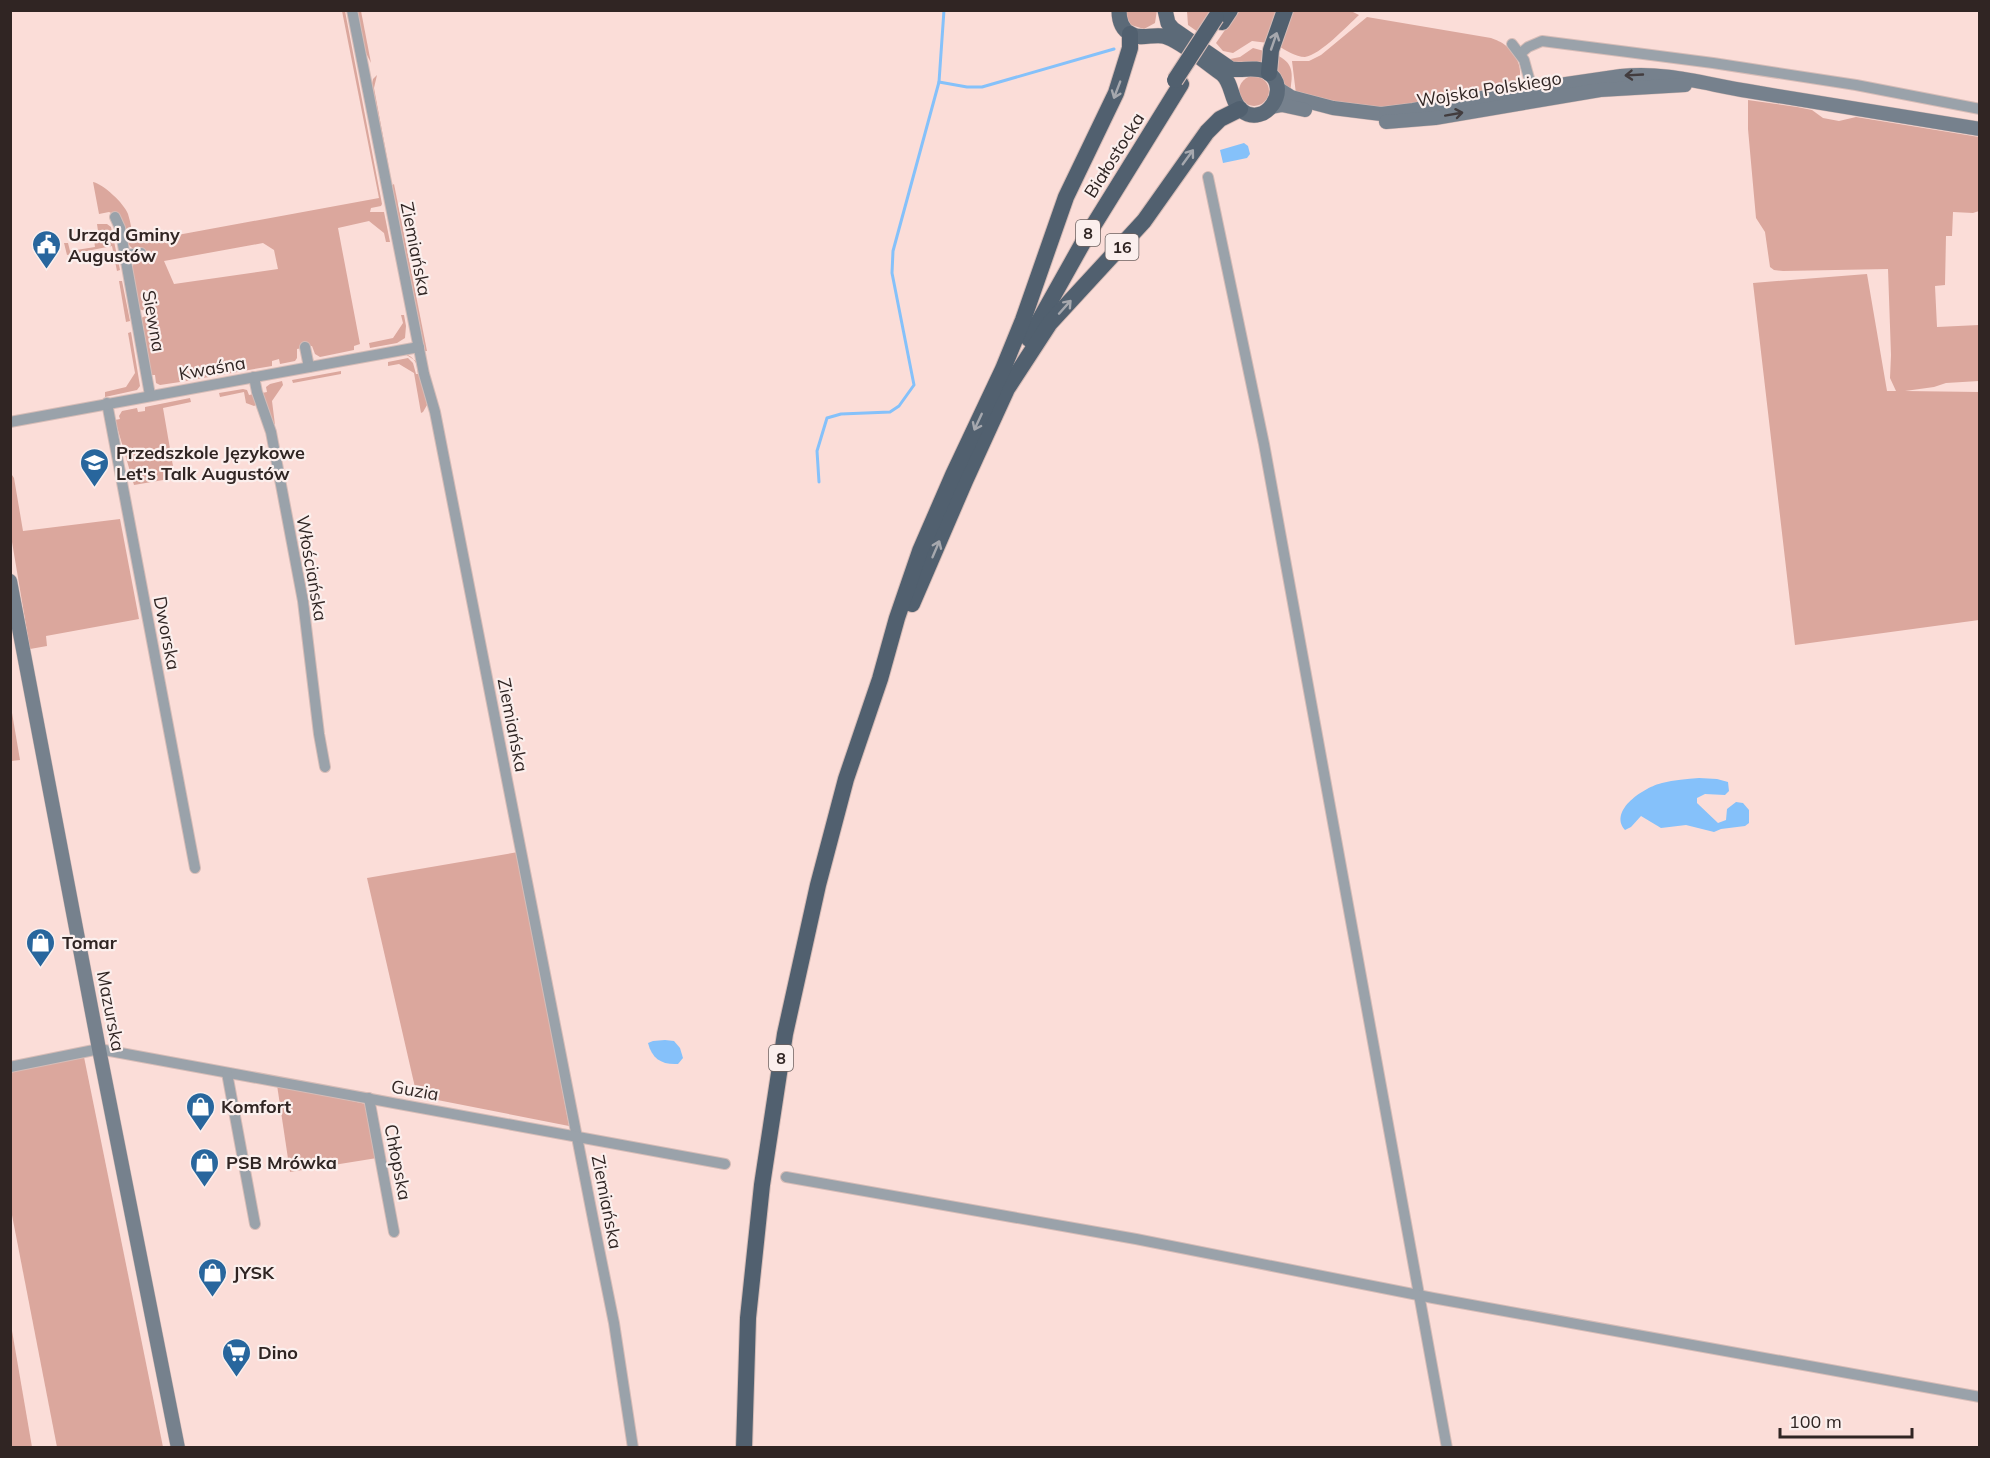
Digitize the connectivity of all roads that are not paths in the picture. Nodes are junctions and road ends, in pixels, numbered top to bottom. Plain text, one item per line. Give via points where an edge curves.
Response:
1 (352, 10) edge
2 (1119, 10) edge
3 (1165, 10) edge
4 (1285, 10) edge
5 (1222, 15) edge
6 (1130, 34) junction
7 (1512, 44) dead end
8 (1521, 53) junction
9 (1224, 69) junction
10 (1269, 73) junction
11 (1178, 82) junction
12 (1277, 88) junction
13 (1533, 94) junction
14 (1272, 107) junction
15 (1240, 109) junction
16 (1980, 109) edge
17 (1980, 129) edge
18 (1208, 177) dead end
19 (115, 217) dead end
20 (141, 253) dead end
21 (125, 255) junction
22 (304, 347) dead end
23 (419, 347) junction
24 (309, 367) junction
25 (1003, 369) junction
26 (254, 377) junction
27 (1007, 389) junction
28 (150, 395) junction
29 (107, 403) junction
30 (10, 422) edge
31 (10, 581) edge
32 (880, 680) junction
33 (325, 767) dead end
34 (195, 868) dead end
35 (99, 1049) junction
36 (10, 1067) edge
37 (227, 1072) junction
38 (369, 1098) junction
39 (577, 1136) junction
40 (725, 1164) dead end
41 (786, 1177) dead end
42 (255, 1224) dead end
43 (394, 1232) dead end
44 (1420, 1295) junction
45 (1980, 1397) edge
46 (178, 1448) edge
47 (633, 1448) edge
48 (744, 1448) edge
49 (1448, 1448) edge

1 - 23 street, Ziemiańska
2 - 6 main road via 1121,23
3 - 9 main road via 1173,29
10 -> 4 highway via 1271,50
5 - 11 highway, Białostocka / 8, bridge
6 - 9 main road via 1169,38
6 -> 25 highway via 1130,48 1119,84 1060,213
7 - 8 street
8 - 13 street
8 - 16 street via 1542,41 1845,83
9 - 10 main road via 1256,68
9 - 15 main road
10 - 12 main road
11 - 25 highway, Białostocka / 8 via 1075,238
11 - 27 highway, Białostocka / 8 via 1035,326
12 - 13 main road, Wojska Polskiego via 1291,97 1325,106 1381,114
12 - 14 main road
14 -> 13 main road, Wojska Polskiego via 1282,105 1379,122 1435,118
13 - 17 main road, Wojska Polskiego via 1712,85
14 - 15 main road via 1258,115
27 -> 15 highway, 16 via 1050,323 1144,221 1207,132 1220,119
18 - 44 street via 1264,444
19 - 21 street, Siewna
20 - 21 street
21 - 28 street, Siewna
22 - 24 street
23 - 24 street, Kwaśna
23 - 39 street, Ziemiańska
24 - 26 street, Kwaśna
25 -> 32 highway, 8 via 920,550
26 - 28 street, Kwaśna
26 - 33 street, Włościańska via 271,432 303,602
32 -> 27 highway, 8
28 - 29 street, Kwaśna
29 - 30 street, Kwaśna
29 - 34 street, Dworska
31 - 35 main road, Mazurska
32 - 48 highway, 8 via 846,779 784,1034 748,1318
35 - 36 street
35 - 37 street, Guzia
35 - 46 main road, Mazurska
37 - 38 street, Guzia
37 - 42 street
38 - 39 street, Guzia
38 - 43 street, Chłopska
39 - 40 street, Guzia
39 - 47 street, Ziemiańska via 614,1323
41 - 44 street via 1136,1239
44 - 45 street
44 - 49 street

